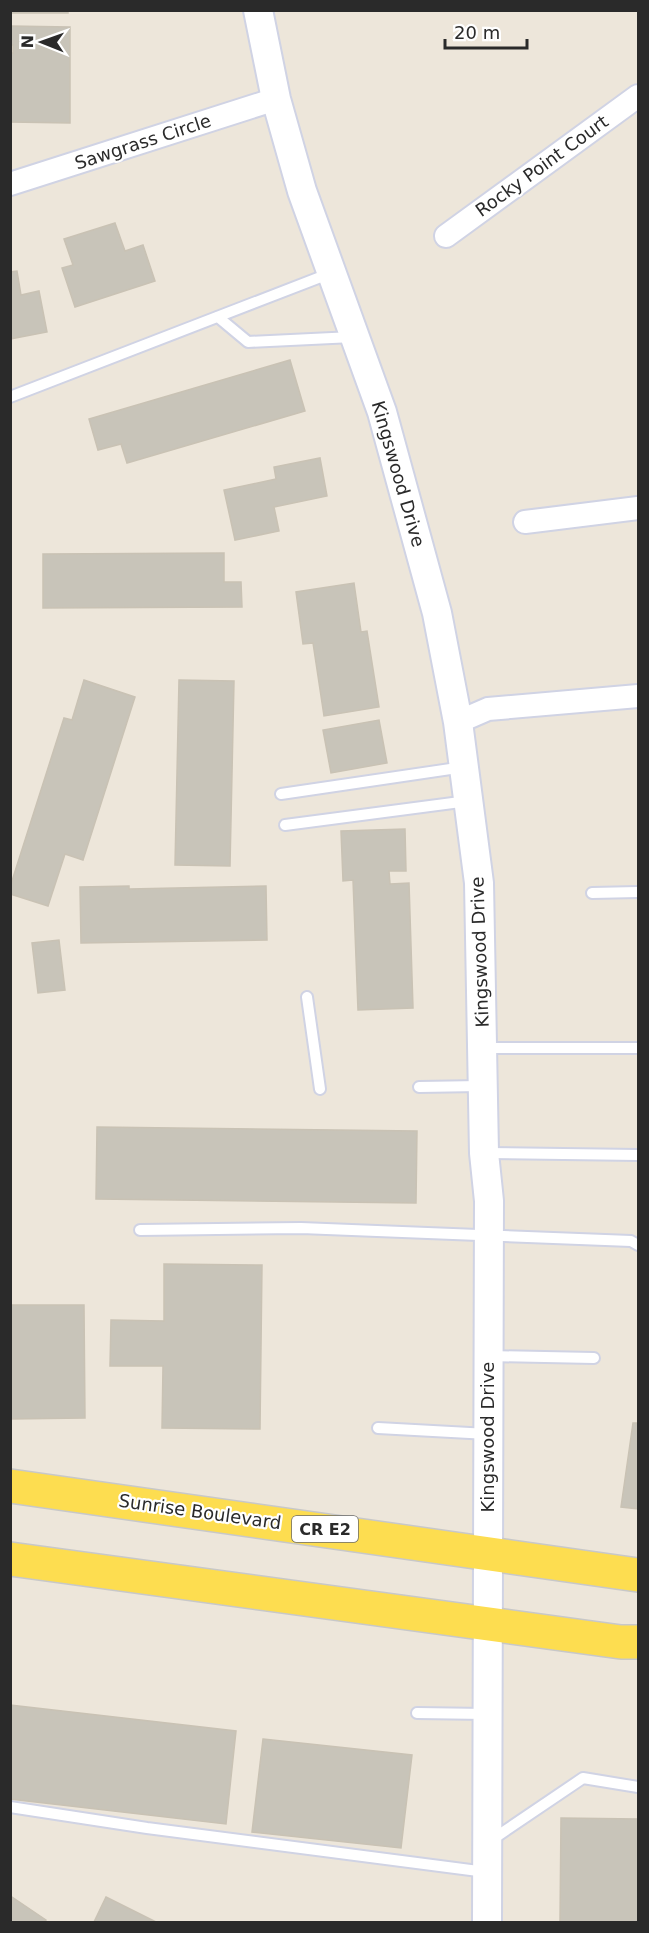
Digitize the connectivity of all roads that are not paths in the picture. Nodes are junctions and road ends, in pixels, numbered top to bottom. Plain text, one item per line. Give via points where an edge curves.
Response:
1 (258, 10) edge
2 (639, 96) edge
3 (276, 99) junction
4 (10, 184) edge
5 (446, 236) dead end
6 (331, 273) junction
7 (218, 317) junction
8 (355, 337) junction
9 (10, 397) edge
10 (639, 508) edge
11 (525, 522) dead end
12 (639, 696) edge
13 (458, 722) junction
14 (464, 767) junction
15 (280, 794) dead end
16 (468, 801) junction
17 (285, 825) dead end
18 (639, 892) edge
19 (592, 893) dead end
20 (307, 997) dead end
21 (483, 1048) junction
22 (639, 1048) edge
23 (484, 1086) junction
24 (419, 1087) dead end
25 (320, 1089) dead end
26 (484, 1153) junction
27 (639, 1155) edge
28 (140, 1230) dead end
29 (489, 1236) junction
30 (639, 1245) edge
31 (489, 1356) junction
32 (594, 1358) dead end
33 (378, 1428) dead end
34 (488, 1434) junction
35 (10, 1486) edge
36 (488, 1552) junction
37 (10, 1559) edge
38 (639, 1575) edge
39 (486, 1624) junction
40 (639, 1642) edge
41 (417, 1713) dead end
42 (486, 1714) junction
43 (639, 1787) edge
44 (10, 1807) edge
45 (487, 1843) junction
46 (487, 1872) junction
47 (487, 1923) edge

1 - 3 street, Kingswood Drive
2 - 5 street, Rocky Point Court
3 - 4 street, Sawgrass Circle
3 - 6 street, Kingswood Drive
6 - 7 lane
6 - 8 street, Kingswood Drive
7 - 8 lane via 248,342
7 - 9 lane
8 - 13 street, Kingswood Drive via 382,412 437,613
10 - 11 street
12 - 13 street via 488,709
13 - 14 street, Kingswood Drive
14 - 15 lane
14 - 16 street, Kingswood Drive
16 - 17 lane
16 - 21 street, Kingswood Drive via 478,883
18 - 19 lane
20 - 25 lane
21 - 22 lane
21 - 23 street, Kingswood Drive
23 - 24 lane
23 - 26 street, Kingswood Drive
26 - 27 lane
26 - 29 street, Kingswood Drive
28 - 29 lane via 301,1228
29 - 30 lane via 631,1241
29 - 31 street, Kingswood Drive
31 - 32 lane
31 - 34 street, Kingswood Drive
33 - 34 lane
34 - 36 street, Kingswood Drive
35 - 36 main road, Sunrise Boulevard / CR E2
36 - 38 main road, Sunrise Boulevard / CR E2
36 - 39 street, Kingswood Drive
37 - 39 main road
39 - 40 main road
39 - 42 street, Kingswood Drive
41 - 42 lane
42 - 45 street, Kingswood Drive
43 - 45 lane via 583,1778
44 - 46 lane
45 - 46 street, Kingswood Drive
46 - 47 street, Kingswood Drive

